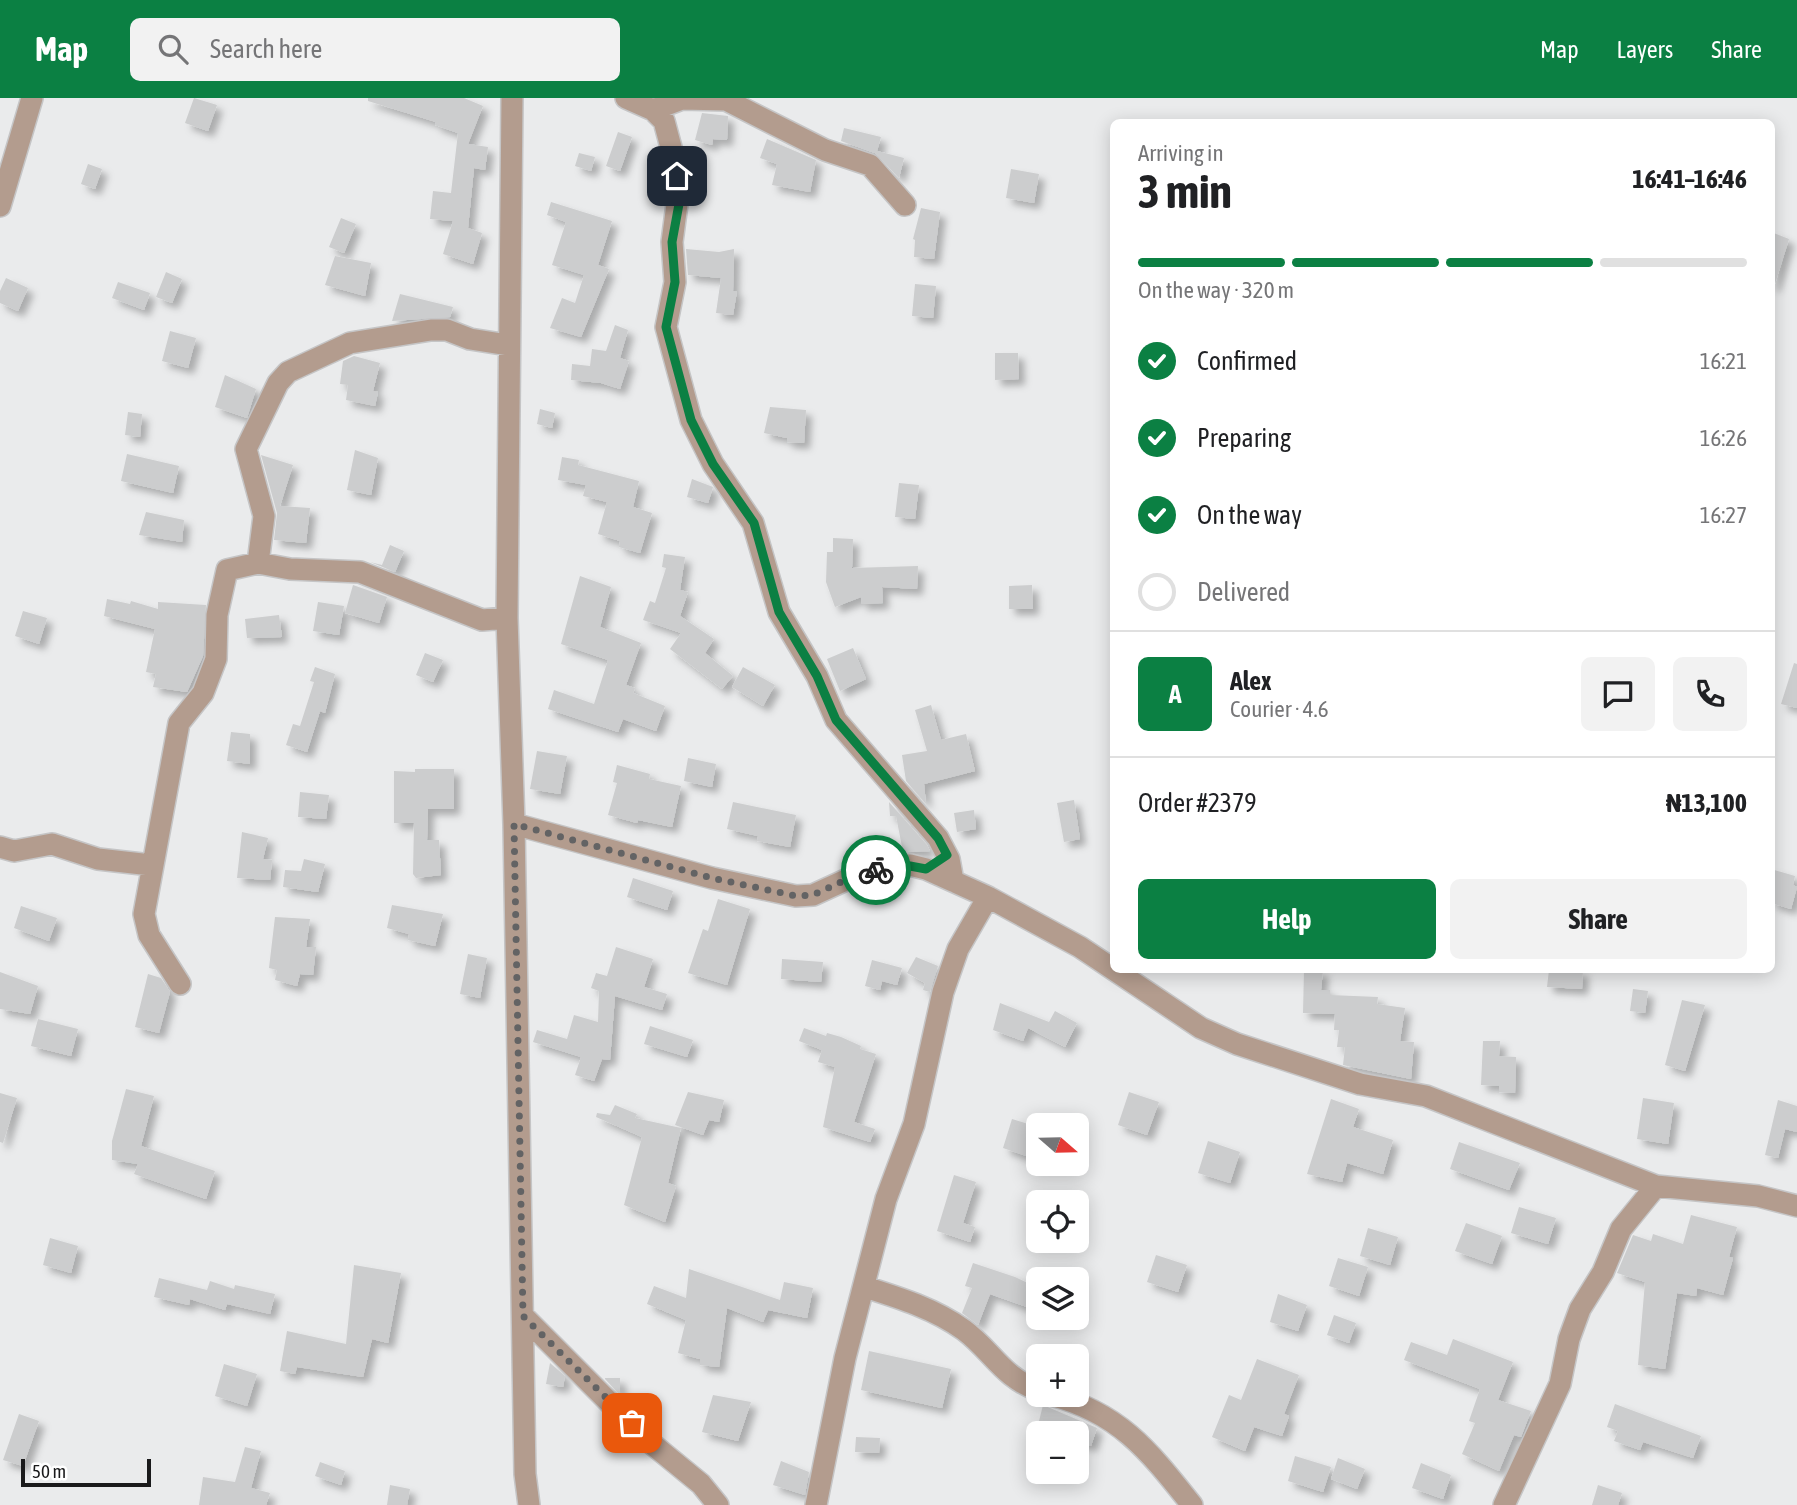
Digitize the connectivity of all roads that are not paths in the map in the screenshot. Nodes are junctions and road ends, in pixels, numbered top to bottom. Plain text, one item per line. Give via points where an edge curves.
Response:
1 (32, 98) edge
2 (512, 98) edge
3 (625, 98) edge
4 (682, 98) edge
5 (653, 110) junction
6 (905, 205) dead end
7 (0, 206) edge
8 (508, 345) junction
9 (258, 563) junction
10 (507, 618) junction
11 (514, 824) junction
12 (0, 847) edge
13 (947, 855) junction
14 (151, 865) junction
15 (926, 869) junction
16 (953, 881) junction
17 (988, 897) junction
18 (1110, 967) edge
19 (1119, 973) edge
20 (180, 984) dead end
21 (1656, 1186) junction
22 (1797, 1206) edge
23 (866, 1287) junction
24 (523, 1316) junction
25 (546, 1340) junction
26 (523, 1343) junction
27 (1026, 1385) edge
28 (1089, 1406) edge
29 (528, 1505) edge
30 (718, 1505) edge
31 (816, 1505) edge
32 (1192, 1505) edge
33 (1504, 1505) edge

1 - 7 street
2 - 8 street
3 - 5 street
4 - 5 street
4 - 6 street via 726,100 825,150 870,166
5 - 13 street via 664,121 679,189 672,242 675,282 666,327 691,420 713,464 754,523 779,612 817,676 836,720 938,838
8 - 9 street via 431,330 350,343 288,372 278,383 246,449 264,516
8 - 10 street
9 - 10 street via 360,572 482,620
9 - 14 street via 227,570 217,615 216,659 203,693 179,723
10 - 11 street
11 - 15 street via 796,896 813,895 861,873 888,867
11 - 24 street
12 - 14 street via 14,851 52,844 98,859
13 - 15 street
13 - 16 street
14 - 20 street via 145,925
15 - 16 street
16 - 17 street
17 - 18 street
17 - 23 street via 958,949 943,992 914,1124 886,1199
19 - 21 street via 1201,1028 1303,1067 1426,1096
21 - 22 street via 1758,1196
21 - 33 street via 1620,1229 1580,1309 1560,1384
23 - 27 street via 923,1307 962,1329 1011,1378
23 - 31 street via 845,1358
24 - 25 street
24 - 26 street
25 - 26 street
25 - 30 street
26 - 29 street
28 - 32 street via 1130,1433

